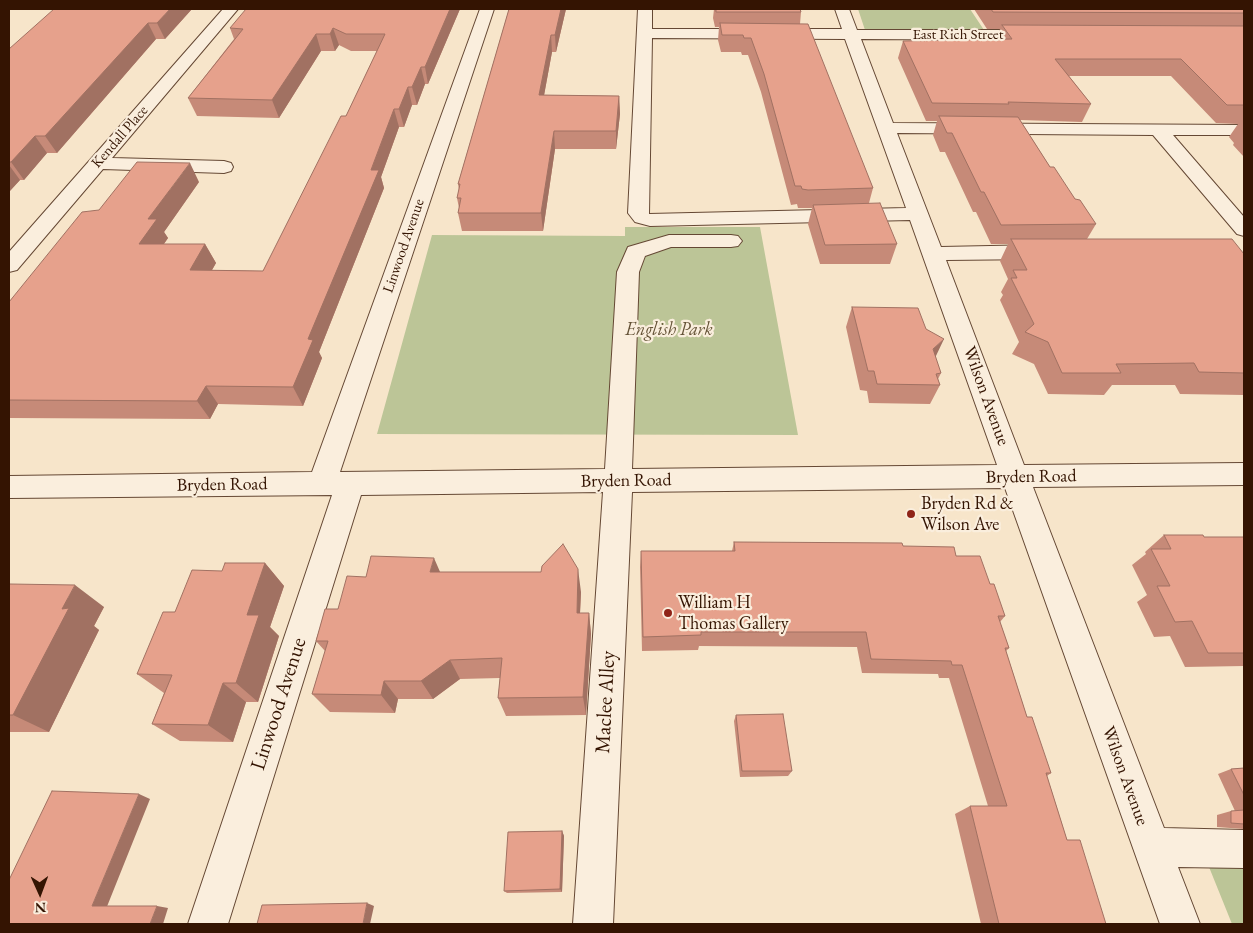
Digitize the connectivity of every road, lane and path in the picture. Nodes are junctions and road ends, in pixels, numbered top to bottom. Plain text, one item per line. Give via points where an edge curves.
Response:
1 (231, 9) edge
2 (486, 9) edge
3 (645, 9) edge
4 (842, 9) edge
5 (645, 33) junction
6 (852, 35) junction
7 (1048, 36) edge
8 (887, 128) junction
9 (1158, 129) junction
10 (1244, 130) edge
11 (98, 163) junction
12 (224, 167) dead end
13 (919, 214) junction
14 (1244, 230) edge
15 (731, 241) dead end
16 (1060, 252) edge
17 (934, 254) junction
18 (9, 264) edge
19 (1244, 474) edge
20 (1015, 477) junction
21 (618, 480) junction
22 (336, 484) junction
23 (9, 487) edge
24 (1151, 847) junction
25 (1244, 849) edge
26 (208, 924) edge
27 (593, 924) edge
28 (1180, 924) edge

1 - 11 street, Kendall Place
2 - 22 street, Linwood Avenue
3 - 5 street
4 - 6 street, Wilson Avenue
5 - 6 street, East Rich Street
5 - 13 street via 638,213 642,218
6 - 7 street, East Rich Street
6 - 8 street, Wilson Avenue
8 - 9 street
8 - 13 street, Wilson Avenue
9 - 10 street
9 - 14 street
11 - 12 street
11 - 18 street, Kendall Place
13 - 17 street, Wilson Avenue
15 - 21 street, Maclee Alley via 669,241 636,252 628,272
16 - 17 street
17 - 20 street, Wilson Avenue
19 - 20 street, Bryden Road
20 - 21 street, Bryden Road
20 - 24 street, Wilson Avenue
21 - 22 street, Bryden Road
21 - 27 street, Maclee Alley
22 - 23 street, Bryden Road
22 - 26 street, Linwood Avenue
24 - 25 street
24 - 28 street, Wilson Avenue

